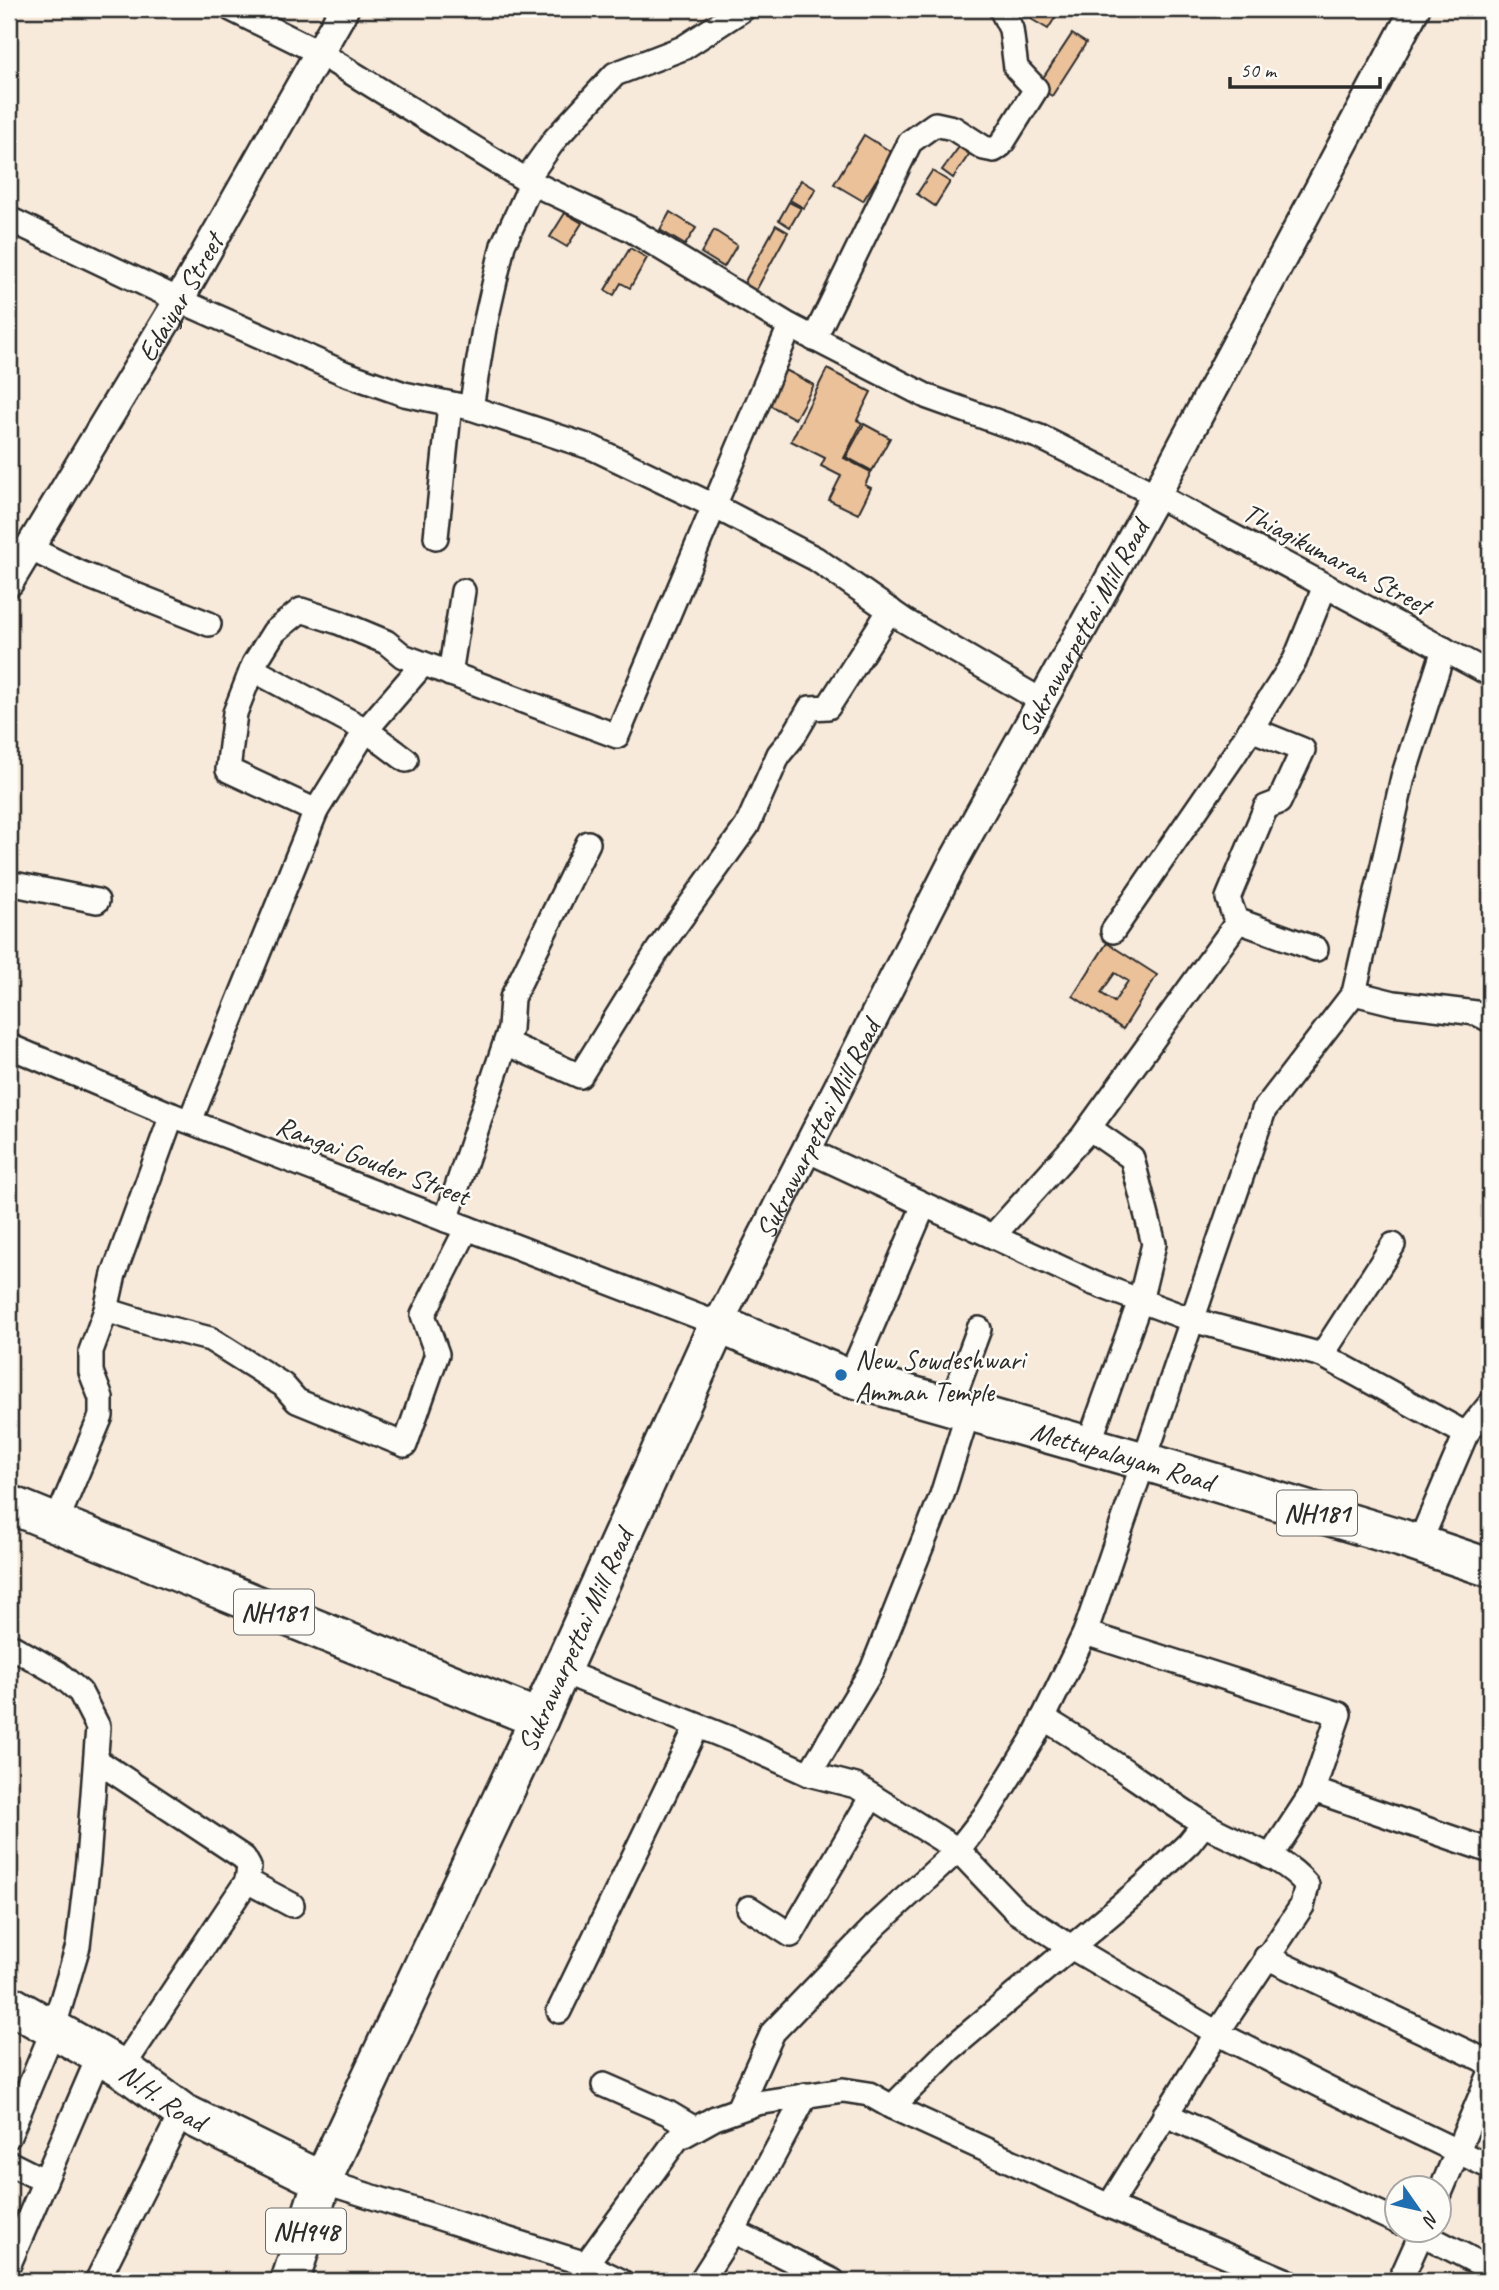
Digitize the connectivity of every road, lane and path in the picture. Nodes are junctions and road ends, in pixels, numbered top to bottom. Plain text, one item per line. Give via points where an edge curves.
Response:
1 (231, 9) edge
2 (344, 9) edge
3 (743, 9) edge
4 (1001, 9) edge
5 (1415, 9) edge
6 (318, 52) junction
7 (529, 181) junction
8 (9, 219) edge
9 (179, 300) junction
10 (790, 326) junction
11 (814, 339) junction
12 (461, 406) junction
13 (1156, 495) junction
14 (714, 506) junction
15 (436, 537) dead end
16 (29, 548) junction
17 (9, 582) edge
18 (1325, 586) junction
19 (463, 591) dead end
20 (890, 610) junction
21 (209, 624) dead end
22 (1444, 649) junction
23 (423, 664) junction
24 (251, 669) junction
25 (450, 674) junction
26 (1490, 674) edge
27 (1042, 701) junction
28 (1251, 729) junction
29 (366, 730) junction
30 (406, 760) dead end
31 (316, 811) junction
32 (587, 843) dead end
33 (9, 883) edge
34 (97, 901) dead end
35 (1236, 920) junction
36 (1113, 931) dead end
37 (1316, 949) dead end
38 (1354, 993) junction
39 (1490, 1020) edge
40 (506, 1043) junction
41 (9, 1046) edge
42 (181, 1118) junction
43 (1089, 1128) junction
44 (807, 1150) junction
45 (924, 1205) junction
46 (457, 1224) junction
47 (993, 1236) junction
48 (1393, 1245) dead end
49 (1140, 1301) junction
50 (106, 1310) junction
51 (1192, 1320) junction
52 (718, 1324) junction
53 (979, 1329) dead end
54 (1322, 1355) junction
55 (850, 1377) junction
56 (1490, 1404) edge
57 (959, 1410) junction
58 (1466, 1434) junction
59 (1088, 1446) junction
60 (1143, 1461) junction
61 (9, 1504) edge
62 (56, 1523) junction
63 (1419, 1544) junction
64 (1490, 1568) edge
65 (1085, 1633) junction
66 (9, 1645) edge
67 (561, 1671) junction
68 (1043, 1718) junction
69 (539, 1719) junction
70 (697, 1726) junction
71 (96, 1760) junction
72 (809, 1774) junction
73 (1314, 1790) junction
74 (872, 1796) junction
75 (1203, 1824) junction
76 (958, 1850) junction
77 (1490, 1851) edge
78 (1270, 1857) junction
79 (247, 1881) junction
80 (292, 1905) dead end
81 (749, 1908) dead end
82 (1071, 1947) junction
83 (1266, 1957) junction
84 (9, 2004) edge
85 (559, 2011) dead end
86 (53, 2030) junction
87 (1217, 2033) junction
88 (111, 2062) junction
89 (1490, 2063) edge
90 (1490, 2074) edge
91 (604, 2085) dead end
92 (806, 2095) junction
93 (892, 2106) junction
94 (738, 2109) junction
95 (182, 2112) junction
96 (1165, 2114) junction
97 (695, 2129) junction
98 (9, 2136) edge
99 (1458, 2152) junction
100 (9, 2163) edge
101 (1490, 2167) edge
102 (1448, 2174) edge
103 (45, 2181) junction
104 (322, 2181) junction
105 (1108, 2206) junction
106 (1384, 2216) edge
107 (733, 2231) junction
108 (1415, 2244) edge
109 (1444, 2244) edge
110 (9, 2264) edge
111 (586, 2264) junction
112 (1490, 2269) edge
113 (1273, 2279) edge
114 (97, 2281) edge
115 (290, 2281) edge
116 (621, 2281) edge
117 (701, 2281) edge
118 (833, 2281) edge
119 (1400, 2281) edge

1 - 6 street, Thiagikumaran Street
2 - 6 street, Edaiyar Street
3 - 7 street via 683,48 615,74 555,139
4 - 11 street via 1011,29 1016,68 1036,89 994,150 953,128 935,124 910,142
5 - 13 street, Sukrawarpettai Mill Road
6 - 7 street, Thiagikumaran Street
6 - 9 street, Edaiyar Street
7 - 10 street, Thiagikumaran Street via 630,229
7 - 12 street via 503,245
8 - 9 street
9 - 12 street via 344,373 404,394
9 - 16 street, Edaiyar Street
10 - 11 street, Thiagikumaran Street
10 - 14 street
11 - 13 street, Thiagikumaran Street via 928,397 1040,437
12 - 14 street via 593,448
12 - 15 street
13 - 18 street, Thiagikumaran Street
13 - 27 street, Sukrawarpettai Mill Road
14 - 20 street via 816,559
14 - 25 street via 617,736
16 - 17 street, Edaiyar Street
16 - 21 street
18 - 22 street, Thiagikumaran Street
18 - 28 street via 1295,660
19 - 25 street
20 - 27 street
20 - 40 street via 828,707 810,708 779,754 747,826 658,950 580,1076
22 - 26 street, Thiagikumaran Street
22 - 38 street via 1402,777
23 - 24 street via 402,656 386,642 301,610 274,632
23 - 25 street
23 - 29 street
24 - 29 street
24 - 31 street via 235,713 228,770
27 - 44 street, Sukrawarpettai Mill Road via 953,862
28 - 35 street via 1303,750 1279,802 1266,807 1228,898
28 - 36 street
29 - 30 street
29 - 31 street
31 - 42 street
32 - 40 street via 512,998
33 - 34 street
35 - 37 street
35 - 43 street
38 - 39 street via 1476,1013
38 - 51 street via 1264,1110
40 - 46 street
41 - 42 street, Rangai Gouder Street
42 - 46 street, Rangai Gouder Street
42 - 50 street via 114,1274
43 - 47 street
43 - 49 street via 1132,1158 1154,1244
44 - 45 street
44 - 52 street, Sukrawarpettai Mill Road
45 - 47 street
45 - 55 street
46 - 50 street via 423,1315 437,1354 405,1445 297,1401 283,1385 209,1339
46 - 52 street, Rangai Gouder Street
47 - 49 street
48 - 54 street
49 - 51 street
49 - 59 street
50 - 62 street via 91,1351 101,1416
51 - 54 street
51 - 60 street
52 - 55 highway, Mettupalayam Road / NH181
52 - 67 highway, Sukrawarpettai Mill Road
53 - 57 street
54 - 58 street
55 - 57 highway, Mettupalayam Road / NH181
56 - 58 street
57 - 59 highway, Mettupalayam Road / NH181
57 - 72 street via 942,1495 872,1670
58 - 63 street
59 - 60 highway, Mettupalayam Road / NH181
60 - 63 highway, Mettupalayam Road / NH181
60 - 65 street
61 - 62 highway, NH181
62 - 69 highway, NH181
63 - 64 highway, Mettupalayam Road / NH181
65 - 68 street
65 - 73 street via 1339,1714
66 - 71 street via 58,1673 80,1692 99,1727
67 - 69 highway, Sukrawarpettai Mill Road
67 - 70 street
68 - 75 street
68 - 76 street via 987,1813
69 - 104 highway, Sukrawarpettai Mill Road
70 - 72 street
70 - 85 street
71 - 79 street via 244,1858 249,1867
71 - 86 street via 78,1945
72 - 74 street via 856,1786
73 - 77 street
73 - 78 street
74 - 76 street
74 - 81 street via 791,1935
75 - 78 street
75 - 82 street via 1145,1885
76 - 82 street via 1017,1912
76 - 94 street via 876,1925 773,2032
78 - 83 street via 1295,1870 1307,1885 1302,1906
79 - 80 street
79 - 88 street
82 - 87 street
82 - 93 street via 948,2051
83 - 87 street
83 - 89 street
84 - 86 highway, N.H. Road
86 - 88 highway, N.H. Road
86 - 98 street
87 - 96 street
87 - 99 street
88 - 95 highway, N.H. Road
88 - 103 street
90 - 99 street
91 - 97 street
92 - 93 street via 843,2090 869,2094
92 - 94 street
92 - 107 street
93 - 105 street
94 - 97 street
95 - 104 highway, N.H. Road
95 - 114 street
96 - 105 street
96 - 106 street
97 - 111 street via 677,2139
99 - 101 street
99 - 102 street
100 - 103 street
103 - 110 street
104 - 111 street
104 - 115 highway, Sukrawarpettai Mill Road / NH948
105 - 113 street
107 - 117 street
107 - 118 street
108 - 119 street
109 - 112 street
111 - 116 street

